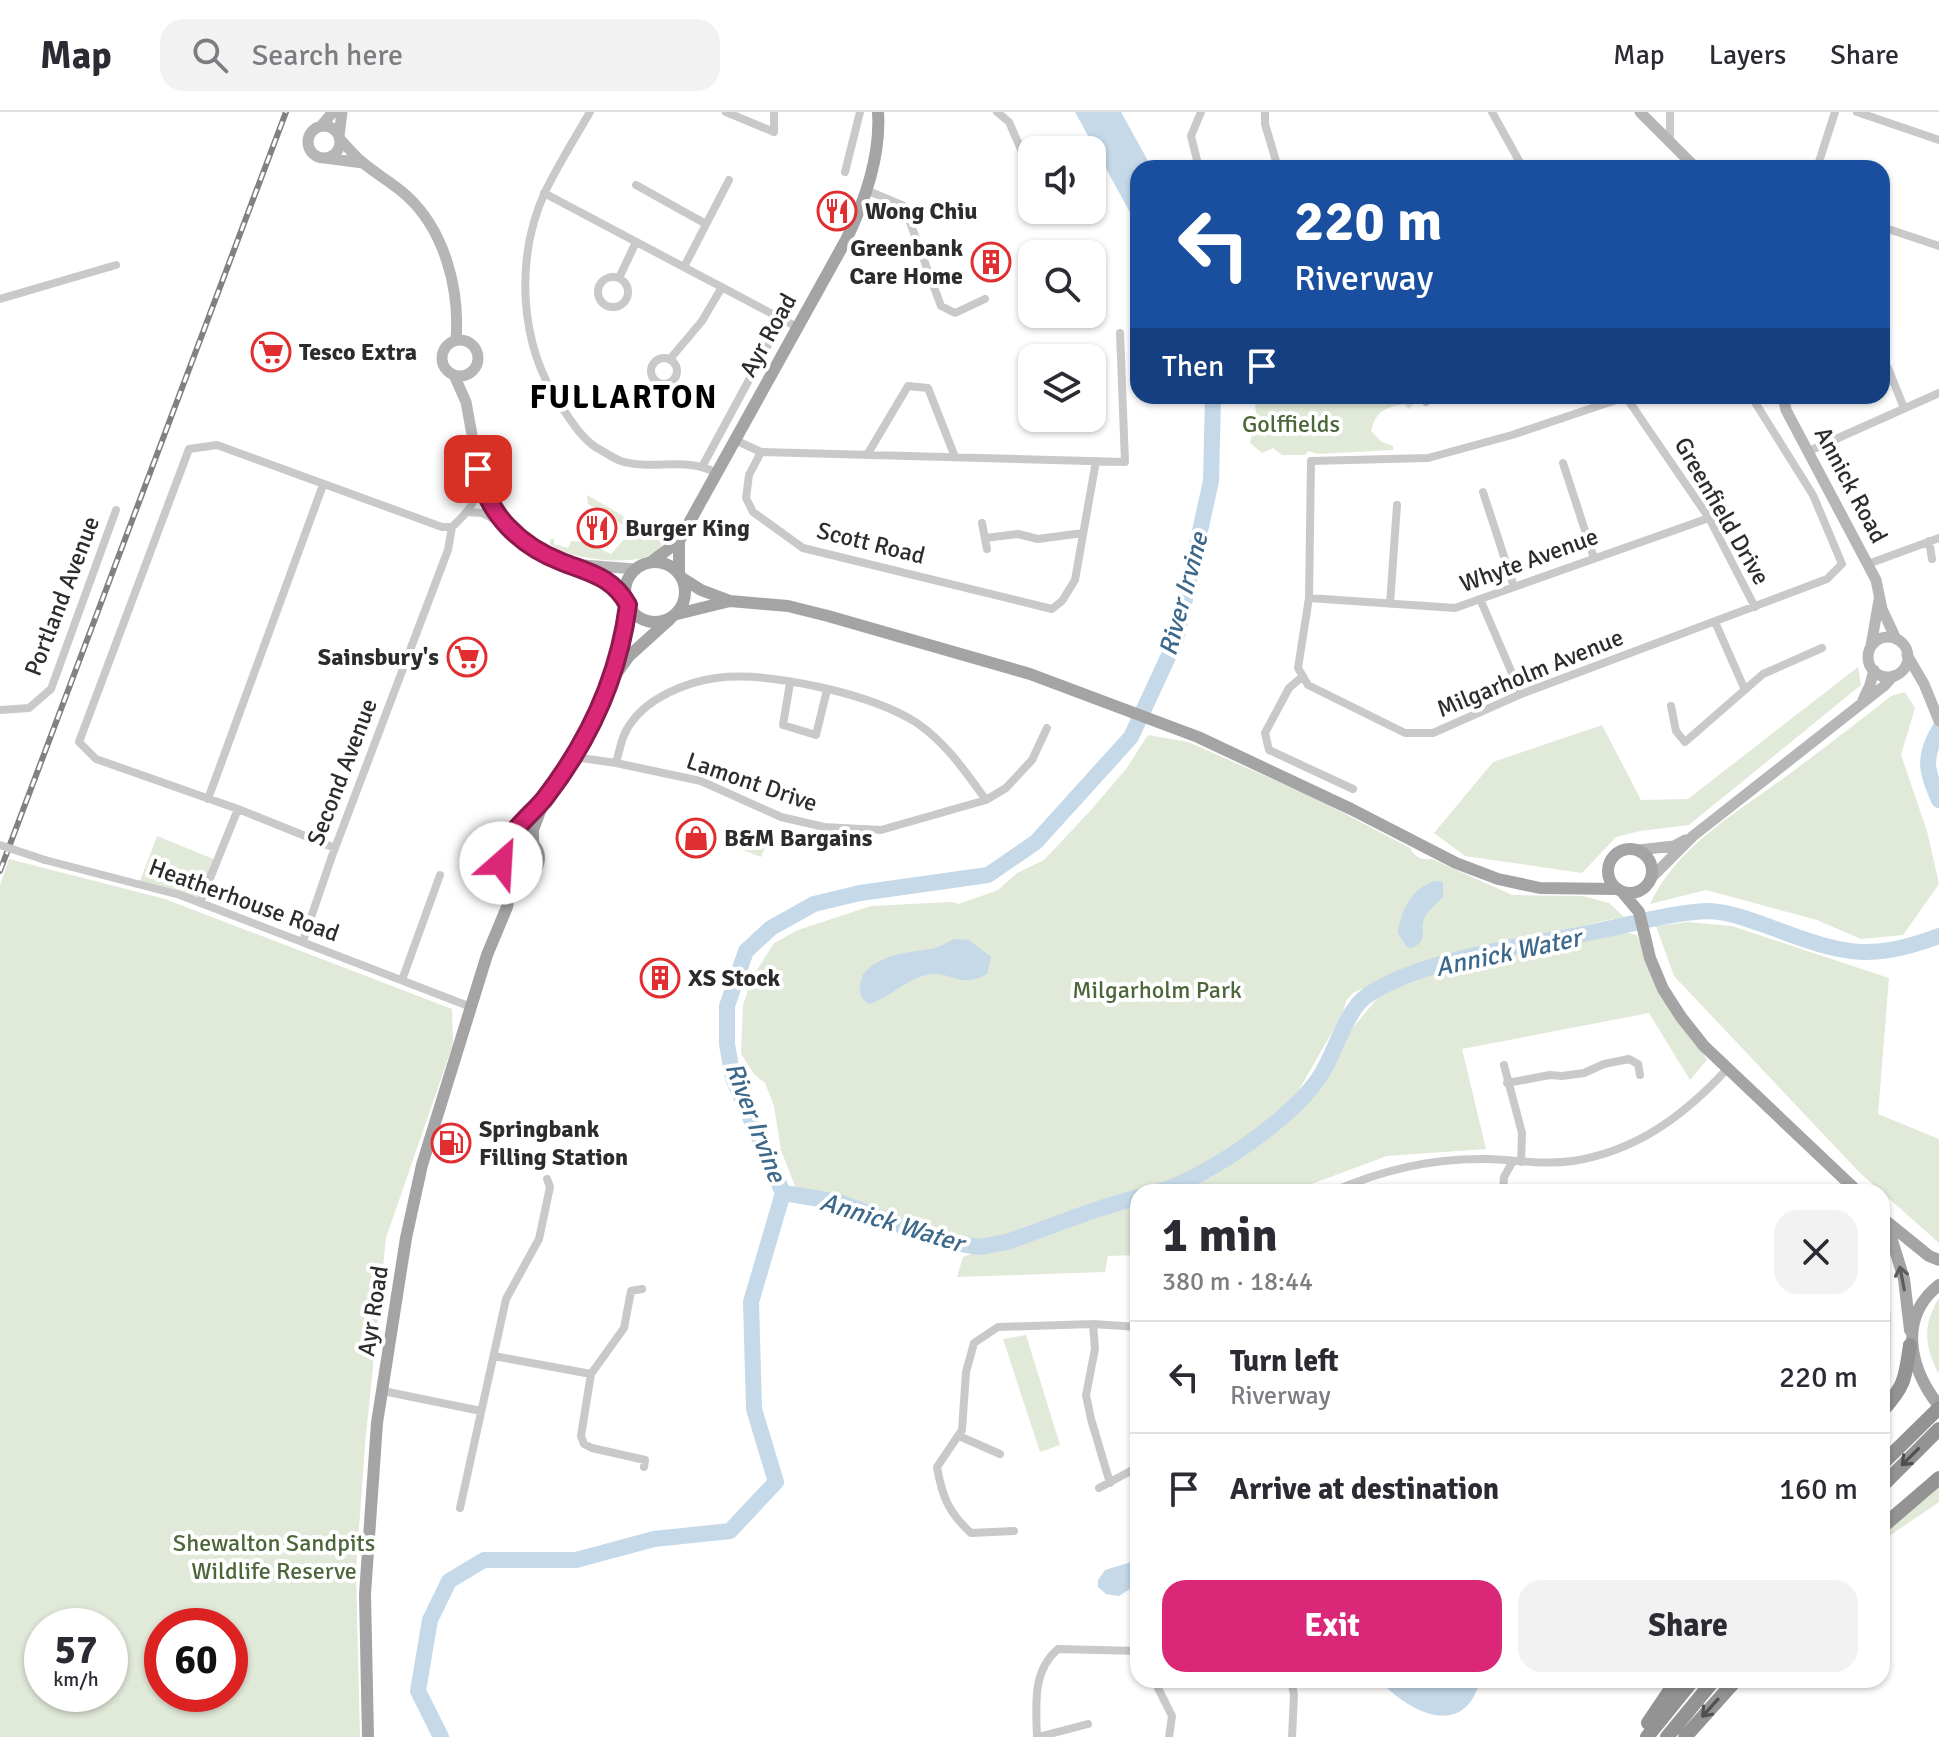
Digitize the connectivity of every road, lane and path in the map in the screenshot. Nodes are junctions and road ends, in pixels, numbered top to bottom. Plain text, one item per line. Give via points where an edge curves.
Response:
1 (333, 112) edge
2 (342, 112) edge
3 (590, 112) edge
4 (726, 112) edge
5 (774, 112) edge
6 (860, 112) edge
7 (878, 112) edge
8 (997, 112) edge
9 (1201, 112) edge
10 (1265, 112) edge
11 (1492, 112) edge
12 (1640, 112) edge
13 (1670, 112) edge
14 (1835, 112) edge
15 (1857, 112) edge
16 (321, 126) junction
17 (340, 138) junction
18 (1939, 140) edge
19 (1018, 143) edge
20 (1670, 144) junction
21 (325, 158) junction
22 (1197, 160) edge
23 (1276, 160) edge
24 (1519, 160) edge
25 (1687, 160) edge
26 (1820, 160) edge
27 (363, 163) junction
28 (845, 172) dead end
29 (729, 180) dead end
30 (636, 185) dead end
31 (866, 190) junction
32 (544, 193) junction
33 (706, 224) junction
34 (1890, 230) edge
35 (636, 242) junction
36 (1939, 246) edge
37 (116, 265) dead end
38 (684, 267) junction
39 (619, 278) dead end
40 (722, 287) junction
41 (0, 299) edge
42 (985, 299) dead end
43 (782, 319) junction
44 (797, 327) junction
45 (1120, 333) dead end
46 (460, 340) junction
47 (670, 359) dead end
48 (470, 373) junction
49 (1890, 373) edge
50 (454, 375) junction
51 (1939, 393) edge
52 (466, 402) junction
53 (1603, 404) edge
54 (1632, 404) edge
55 (1756, 404) edge
56 (1785, 404) edge
57 (1904, 408) junction
58 (735, 440) junction
59 (1809, 451) junction
60 (761, 452) junction
61 (867, 455) junction
62 (955, 457) junction
63 (1096, 461) junction
64 (1563, 463) dead end
65 (703, 465) junction
66 (478, 469) junction
67 (716, 473) junction
68 (323, 485) junction
69 (1483, 492) dead end
70 (1397, 505) dead end
71 (116, 510) dead end
72 (468, 512) junction
73 (1709, 518) junction
74 (982, 523) dead end
75 (452, 527) junction
76 (514, 533) junction
77 (1083, 533) junction
78 (985, 538) junction
79 (1939, 538) edge
80 (679, 541) junction
81 (1929, 541) junction
82 (987, 549) dead end
83 (1594, 558) junction
84 (1932, 559) dead end
85 (651, 562) junction
86 (563, 563) junction
87 (1842, 564) joint
88 (1868, 564) junction
89 (635, 569) junction
90 (681, 575) junction
91 (1514, 587) junction
92 (1880, 596) junction
93 (1309, 598) junction
94 (1480, 599) junction
95 (730, 601) junction
96 (627, 603) junction
97 (1390, 604) junction
98 (1755, 607) junction
99 (674, 616) junction
100 (1715, 622) junction
101 (1896, 639) junction
102 (1871, 646) junction
103 (1822, 648) dead end
104 (1907, 655) junction
105 (1874, 670) junction
106 (1895, 675) junction
107 (1303, 676) junction
108 (614, 677) junction
109 (790, 683) junction
110 (1924, 684) junction
111 (827, 690) junction
112 (1745, 690) junction
113 (1521, 694) junction
114 (1862, 701) junction
115 (1671, 706) dead end
116 (0, 710) edge
117 (1939, 721) edge
118 (1047, 728) dead end
119 (577, 751) junction
120 (616, 763) junction
121 (1353, 789) dead end
122 (208, 799) junction
123 (544, 799) junction
124 (986, 800) junction
125 (238, 809) junction
126 (1693, 836) junction
127 (507, 843) junction
128 (533, 844) junction
129 (0, 845) edge
130 (335, 848) junction
131 (1638, 850) junction
132 (1608, 867) junction
133 (530, 874) junction
134 (440, 875) dead end
135 (513, 876) junction
136 (1648, 882) junction
137 (1585, 888) junction
138 (1619, 891) junction
139 (200, 903) junction
140 (507, 907) junction
141 (1639, 912) junction
142 (303, 941) junction
143 (402, 980) junction
144 (471, 1007) junction
145 (1504, 1065) dead end
146 (1728, 1068) junction
147 (1640, 1075) dead end
148 (1507, 1083) junction
149 (1517, 1161) junction
150 (547, 1179) dead end
151 (1352, 1184) edge
152 (1504, 1184) edge
153 (1850, 1184) edge
154 (1890, 1224) edge
155 (1890, 1237) edge
156 (1939, 1260) edge
157 (1939, 1285) edge
158 (642, 1289) dead end
159 (1093, 1324) junction
160 (1130, 1326) edge
161 (1911, 1341) junction
162 (494, 1356) junction
163 (591, 1374) junction
164 (383, 1391) junction
165 (1890, 1403) edge
166 (1939, 1407) edge
167 (481, 1411) junction
168 (1939, 1429) edge
169 (959, 1436) junction
170 (1000, 1454) dead end
171 (1890, 1456) edge
172 (644, 1467) dead end
173 (1130, 1472) edge
174 (1890, 1478) edge
175 (1939, 1478) edge
176 (1110, 1483) junction
177 (1099, 1488) dead end
178 (460, 1508) dead end
179 (1890, 1520) edge
180 (1014, 1531) dead end
181 (1130, 1651) edge
182 (1158, 1688) edge
183 (1293, 1688) edge
184 (1672, 1688) edge
185 (1687, 1688) edge
186 (1707, 1688) edge
187 (1729, 1688) edge
188 (1088, 1724) dead end
189 (368, 1737) edge
190 (1037, 1737) edge
191 (1169, 1737) edge
192 (1292, 1737) edge
193 (1639, 1737) edge
194 (1647, 1737) edge
195 (1667, 1737) edge
196 (1685, 1737) edge

1 - 16 main road
2 - 17 main road
3 - 32 street
4 - 5 street via 774,132
6 - 28 street
7 - 31 main road, Ayr Road
8 - 19 street via 1009,122
9 - 22 street via 1191,136
10 - 23 street
11 - 24 street
12 - 20 main road
13 - 20 street
14 - 26 street
15 - 18 street
16 - 17 main road via 334,129
16 - 21 main road via 309,144
17 - 21 main road via 338,150
17 - 27 main road
20 - 25 main road
21 - 27 main road
27 - 46 main road via 410,198 429,221 455,291
29 - 33 street
30 - 33 street
31 - 42 street via 904,206 941,306 955,313
31 - 44 main road, Ayr Road via 851,230
32 - 35 street
32 - 65 street via 529,240 525,300 544,381 593,446 621,461
33 - 38 street
34 - 36 street
35 - 38 street
35 - 39 street
37 - 41 street
38 - 40 street
40 - 43 street
40 - 47 street
43 - 44 street
43 - 65 street, Ayr Road
44 - 58 main road, Ayr Road
45 - 63 street via 1125,462
46 - 48 main road via 478,356
46 - 50 main road via 448,344 442,355 445,368
48 - 50 main road
48 - 52 main road
49 - 57 street
50 - 52 main road
51 - 57 street
52 - 66 main road
53 - 93 street via 1428,458 1311,461
54 - 73 street, Greenfield Drive
55 - 87 street, Annick Road via 1813,495
56 - 59 main road, Annick Road
57 - 59 street
58 - 60 street
58 - 67 main road, Ayr Road
59 - 88 main road, Annick Road
60 - 61 street
60 - 77 street, Scott Road via 749,475 746,498 753,512 803,548 1052,609 1075,580
61 - 62 street
61 - 62 street via 908,386 928,388
62 - 63 street
63 - 77 street
64 - 83 street
65 - 67 street
66 - 72 street via 475,502
66 - 76 main road via 486,497
67 - 80 main road, Ayr Road
68 - 75 street
68 - 122 street
68 - 122 street via 217,445 189,449 79,742 96,759
69 - 91 street
70 - 97 street
71 - 116 street, Portland Avenue via 51,689 29,708
72 - 75 street
72 - 76 street via 491,516
73 - 83 street, Whyte Avenue
73 - 98 street, Greenfield Drive
74 - 78 street
75 - 130 street, Second Avenue via 448,550
76 - 86 main road
77 - 78 street
78 - 82 street
79 - 81 street
80 - 85 main road
80 - 90 main road
81 - 84 street
81 - 88 street
83 - 91 street, Whyte Avenue
85 - 89 main road
85 - 90 main road
86 - 89 main road
86 - 96 main road via 607,579
87 - 98 street, Milgarholm Avenue via 1827,579
88 - 92 main road, Annick Road
89 - 96 main road via 626,584
90 - 95 main road
90 - 99 main road via 685,597
91 - 94 street, Whyte Avenue
92 - 101 main road, Annick Road
92 - 102 main road
93 - 97 street, Whyte Avenue
93 - 107 street via 1298,668
94 - 97 street, Whyte Avenue via 1455,608
94 - 113 street
95 - 99 main road
95 - 137 main road via 788,606 1030,674 1172,727 1456,863 1540,888
96 - 99 main road via 646,621
96 - 108 main road
98 - 100 street, Milgarholm Avenue
99 - 108 main road via 629,656
100 - 112 street
100 - 113 street, Milgarholm Avenue
101 - 102 main road via 1880,638
101 - 104 main road
102 - 105 main road via 1868,659
103 - 112 street via 1763,674
104 - 106 main road
104 - 110 main road
105 - 106 main road
105 - 114 main road
106 - 110 main road
106 - 114 main road
107 - 113 street, Milgarholm Avenue via 1308,685 1405,733 1433,733
107 - 121 street via 1289,688 1265,733 1269,750
108 - 119 main road
109 - 111 street
109 - 111 street via 783,725 816,735
109 - 120 street via 720,678 668,693 628,725
110 - 117 main road
111 - 124 street via 914,721 942,743
112 - 115 street via 1685,742 1676,731
114 - 126 main road
118 - 124 street, Lamont Drive via 1032,760 1006,788
119 - 120 street, Lamont Drive
119 - 123 main road
120 - 124 street, Lamont Drive via 701,781 781,817 824,827 881,830
122 - 125 street
123 - 127 main road
123 - 128 main road
125 - 130 street
125 - 139 street
126 - 131 main road via 1674,846
126 - 136 main road
127 - 128 main road via 522,838
127 - 135 main road via 501,863
128 - 133 main road via 539,861
129 - 139 street, Heatherhouse Road, bridge
130 - 142 street, Second Avenue
131 - 132 main road via 1622,850
131 - 136 main road via 1651,865
132 - 137 main road
132 - 138 main road via 1609,880
133 - 135 main road
133 - 140 main road, Ayr Road
134 - 143 street
135 - 140 main road, Ayr Road
136 - 138 main road via 1631,894
136 - 141 main road
137 - 138 main road
138 - 141 main road
139 - 142 street, Heatherhouse Road
140 - 144 main road, Ayr Road
141 - 146 main road via 1663,989
142 - 143 street, Heatherhouse Road
143 - 144 street, Heatherhouse Road
144 - 164 main road, Ayr Road via 419,1179
145 - 148 street
146 - 149 street via 1683,1113 1621,1148 1573,1161
146 - 153 main road
147 - 148 street via 1638,1064 1629,1059 1584,1073
148 - 149 street via 1522,1133
149 - 151 street via 1422,1164
149 - 152 street
150 - 162 street via 550,1187 539,1239 506,1299
154 - 156 main road
161 -> 155 main road via 1904,1279
157 - 161 main road via 1920,1307
158 - 163 street via 631,1291 624,1328
159 - 160 street
159 - 169 street via 998,1327 974,1343
159 - 176 street via 1095,1349 1086,1395
161 - 165 highway via 1905,1378
161 - 166 main road via 1920,1376
162 - 163 street
162 - 167 street
163 - 172 street via 584,1444 645,1460
164 - 167 street
164 - 189 main road, Ayr Road via 365,1594
166 - 171 highway
167 - 178 street
168 -> 174 highway
169 - 170 street
169 - 180 street via 937,1467 955,1518 971,1533
173 - 176 street
175 - 179 highway
176 - 177 street
181 - 190 street via 1058,1649 1048,1658 1035,1691
182 - 191 street via 1172,1716
183 - 192 street
184 - 193 highway
185 - 194 highway
186 - 195 highway
187 -> 196 highway
188 - 190 street

